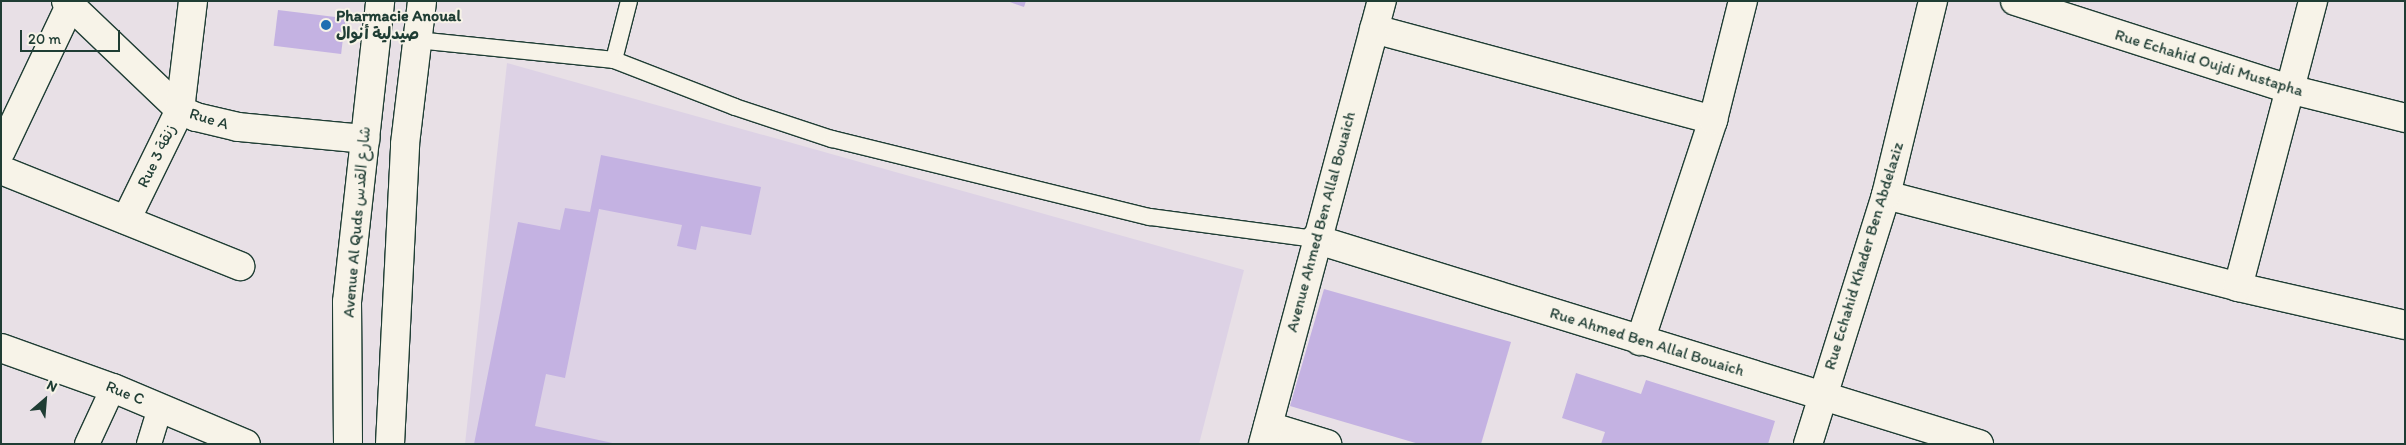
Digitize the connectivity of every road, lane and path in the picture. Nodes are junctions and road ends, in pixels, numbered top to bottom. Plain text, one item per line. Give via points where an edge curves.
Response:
1 (192, 1) edge
2 (380, 1) edge
3 (422, 1) edge
4 (629, 1) edge
5 (1382, 1) edge
6 (1743, 1) edge
7 (1934, 1) edge
8 (2015, 1) edge
9 (2313, 1) edge
10 (68, 3) edge
11 (1374, 29) junction
12 (417, 40) junction
13 (614, 60) junction
14 (2289, 89) junction
15 (180, 110) junction
16 (2405, 118) edge
17 (1713, 120) junction
18 (365, 139) junction
19 (1, 151) edge
20 (1, 170) edge
21 (1886, 196) junction
22 (126, 220) junction
23 (1315, 239) junction
24 (240, 266) dead end
25 (2238, 287) junction
26 (2405, 325) edge
27 (1640, 341) junction
28 (1, 348) edge
29 (113, 388) junction
30 (1823, 395) junction
31 (160, 408) junction
32 (1265, 435) edge
33 (87, 444) edge
34 (149, 444) edge
35 (246, 444) edge
36 (348, 444) edge
37 (390, 444) edge
38 (1327, 444) edge
39 (1808, 444) edge
40 (1979, 444) edge

1 - 15 street, Rue 3 زنقة
2 - 18 street, Avenue Al Quds شارع القدس
3 - 12 street
4 - 13 lane
5 - 11 street, Avenue Ahmed Ben Allal Bouaich
6 - 17 street
7 - 21 street, Rue Echahid Khader Ben Abdelaziz
8 - 14 street, Rue Echahid Oujdi Mustapha
9 - 14 street
10 - 15 street, Rue A
10 - 19 street
11 - 17 street
11 - 23 street, Avenue Ahmed Ben Allal Bouaich
12 - 13 lane
12 - 37 street via 405,144
13 - 23 lane via 850,144 1150,216
14 - 16 street, Rue Echahid Oujdi Mustapha
14 - 25 street
15 - 18 street, Rue A via 238,127
15 - 22 street, Rue 3 زنقة
17 - 27 street
18 - 36 street, Avenue Al Quds شارع القدس via 348,302
20 - 22 street
21 - 25 street
21 - 30 street, Rue Echahid Khader Ben Abdelaziz
22 - 24 street
23 - 27 street, Rue Ahmed Ben Allal Bouaich
23 - 32 street, Avenue Ahmed Ben Allal Bouaich
25 - 26 street
27 - 30 street, Rue Ahmed Ben Allal Bouaich
28 - 29 street, Rue C
29 - 31 street, Rue C
29 - 33 street
30 - 39 street, Rue Echahid Khader Ben Abdelaziz
30 - 40 street, Rue Ahmed Ben Allal Bouaich
31 - 34 street
31 - 35 street, Rue C
32 - 38 street

